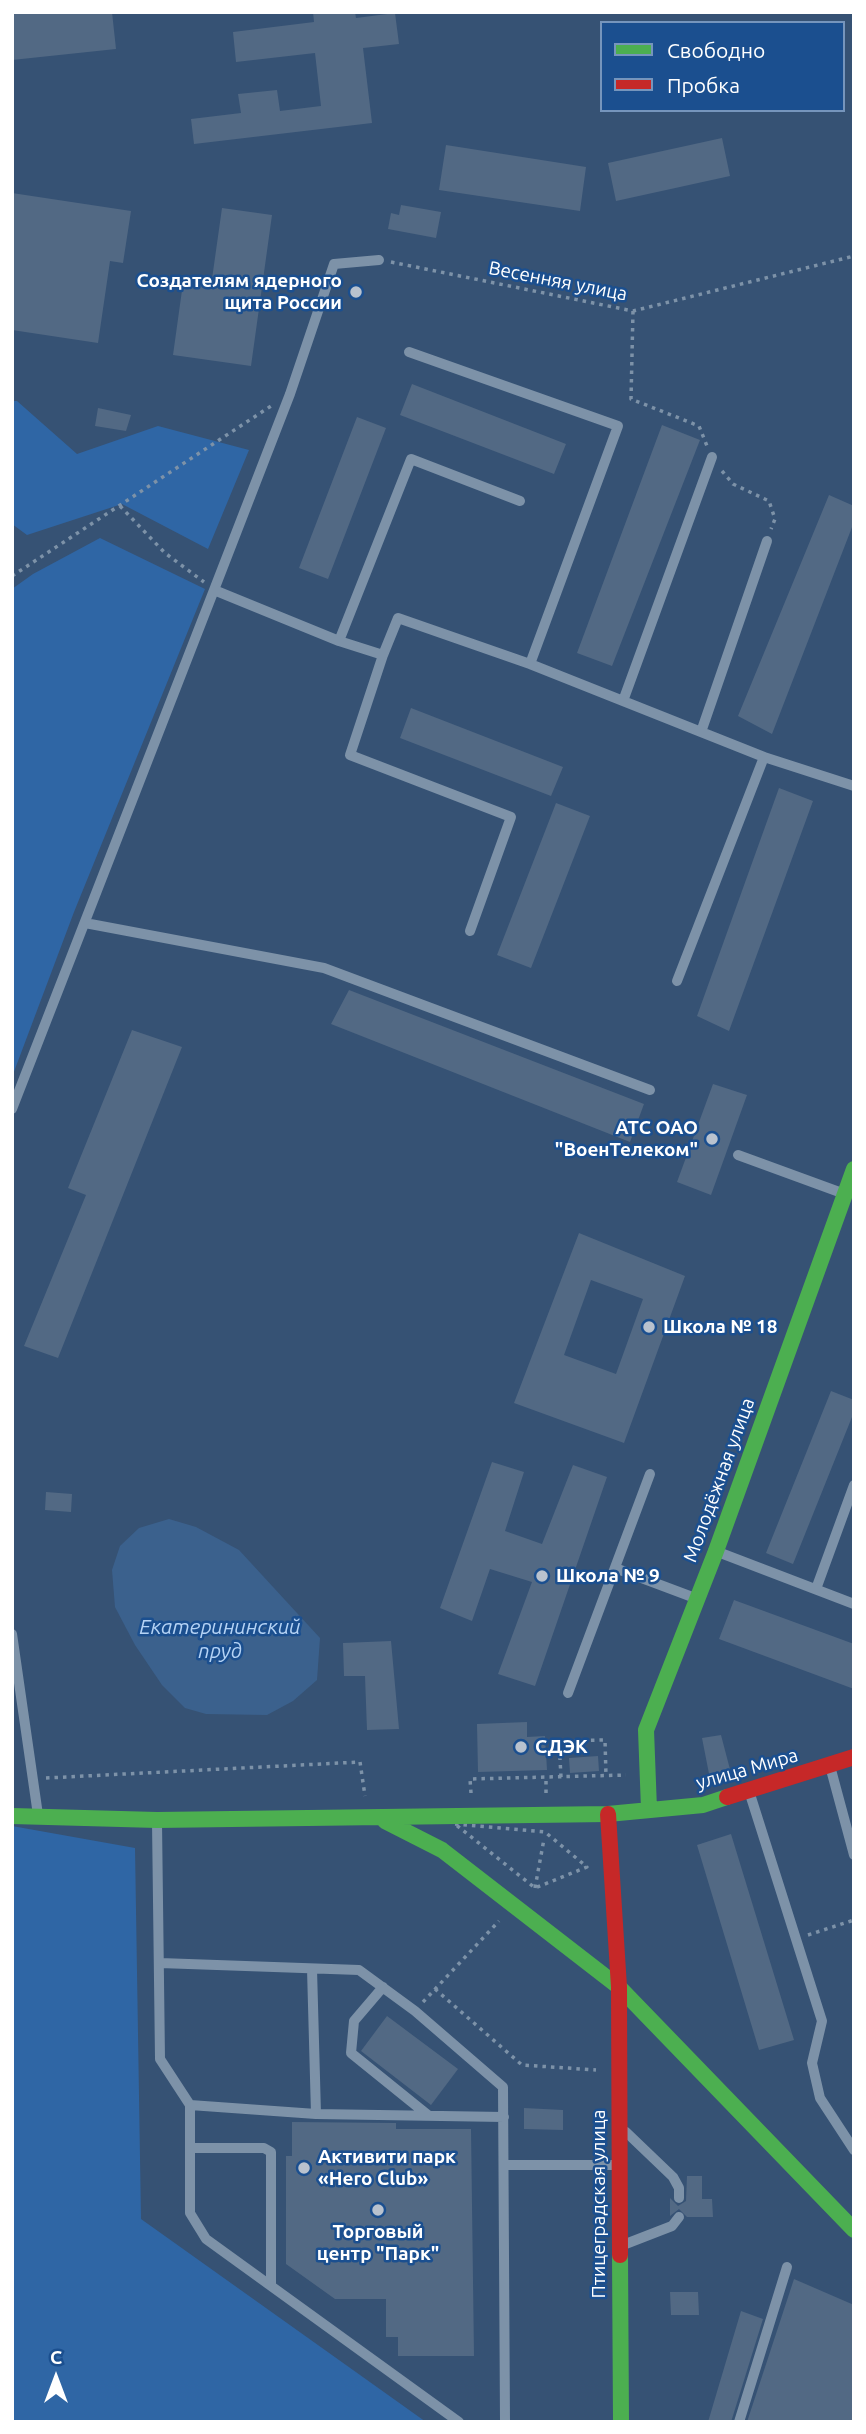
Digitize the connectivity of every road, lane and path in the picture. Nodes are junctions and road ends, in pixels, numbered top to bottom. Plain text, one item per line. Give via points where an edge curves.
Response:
1 (854, 256) edge
2 (379, 260) joint
3 (633, 311) junction
4 (409, 352) dead end
5 (289, 394) junction
6 (712, 457) junction
7 (520, 501) dead end
8 (120, 506) junction
9 (767, 541) joint
10 (14, 576) edge
11 (214, 590) junction
12 (339, 641) junction
13 (383, 656) junction
14 (530, 664) junction
15 (623, 701) junction
16 (701, 732) junction
17 (764, 757) junction
18 (854, 786) edge
19 (85, 923) junction
20 (470, 931) dead end
21 (677, 981) dead end
22 (650, 1090) dead end
23 (12, 1110) edge
24 (738, 1155) dead end
25 (854, 1169) edge
26 (845, 1194) junction
27 (650, 1474) dead end
28 (854, 1485) edge
29 (716, 1551) junction
30 (615, 1569) junction
31 (816, 1589) junction
32 (698, 1599) junction
33 (854, 1604) edge
34 (12, 1634) edge
35 (568, 1693) dead end
36 (854, 1757) edge
37 (830, 1766) junction
38 (648, 1775) junction
39 (606, 1776) junction
40 (561, 1777) junction
41 (33, 1779) junction
42 (749, 1791) junction
43 (471, 1798) dead end
44 (366, 1802) dead end
45 (649, 1809) junction
46 (608, 1814) junction
47 (12, 1816) edge
48 (38, 1818) junction
49 (382, 1819) junction
50 (157, 1820) junction
51 (545, 1832) junction
52 (854, 1855) edge
53 (535, 1888) junction
54 (515, 1904) junction
55 (854, 1920) edge
56 (796, 1938) junction
57 (160, 1964) junction
58 (312, 1969) junction
59 (383, 1987) junction
60 (619, 1987) junction
61 (435, 1989) junction
62 (415, 2011) junction
63 (596, 2070) dead end
64 (190, 2105) junction
65 (316, 2114) junction
66 (429, 2116) junction
67 (504, 2116) junction
68 (620, 2125) junction
69 (190, 2148) junction
70 (854, 2150) edge
71 (504, 2165) junction
72 (620, 2165) junction
73 (679, 2199) dead end
74 (679, 2217) dead end
75 (854, 2230) edge
76 (620, 2246) junction
77 (787, 2267) dead end
78 (271, 2284) junction
79 (459, 2422) edge
80 (505, 2422) edge
81 (621, 2422) edge
82 (739, 2422) edge

1 - 3 path, Весенняя улица
2 - 3 path, Весенняя улица
2 - 5 lane via 334,264
3 - 6 path via 631,400 699,426
4 - 14 lane via 618,426
5 - 8 path
5 - 11 lane
6 - 9 path via 733,484 769,502 775,519
6 - 15 lane
7 - 12 lane via 411,460
8 - 10 path
8 - 11 path via 165,553
9 - 16 lane
11 - 12 lane
11 - 19 lane
12 - 13 lane
13 - 14 lane via 398,618
13 - 20 lane via 350,755 511,817
14 - 15 lane
15 - 16 lane
16 - 17 lane
17 - 18 lane
17 - 21 lane
19 - 22 lane via 324,968
19 - 23 lane
24 - 26 lane
25 - 26 street, Молодёжная улица
26 - 29 street, Молодёжная улица
27 - 30 lane
28 - 31 lane
29 - 31 lane
29 - 32 street, Молодёжная улица
30 - 32 lane
30 - 35 lane
31 - 33 lane
32 - 38 street, Молодёжная улица via 646,1730
34 - 41 lane
36 - 37 street, улица Мира
37 - 42 street, улица Мира
37 - 52 lane
38 - 39 path
38 - 45 street, Молодёжная улица
39 - 40 path
39 - 40 path via 605,1740 559,1741
40 - 43 path via 470,1779
41 - 44 path via 360,1762
41 - 48 lane
42 - 45 street, улица Мира via 703,1805
42 - 56 lane
45 - 46 street, улица Мира
46 - 49 street, улица Мира
46 - 60 street, Птицеградская улица
47 - 48 street, улица Мира
48 - 50 street, улица Мира
49 - 50 street, улица Мира
49 - 54 street via 442,1850
50 - 57 lane
51 - 53 path
51 - 53 path via 587,1867
51 - 53 path via 455,1824
54 - 60 street
54 - 61 path
55 - 56 path
56 - 70 lane via 822,2021 813,2063 820,2098
57 - 58 lane
57 - 64 lane via 160,2059
58 - 59 lane via 359,1970
58 - 65 lane
59 - 62 lane
59 - 66 lane via 354,2021 351,2053
60 - 68 street, Птицеградская улица
60 - 75 street
61 - 62 path
61 - 63 path via 522,2065
62 - 67 lane via 503,2087
64 - 65 lane
64 - 69 lane
65 - 66 lane
66 - 67 lane
67 - 71 lane
68 - 72 street, Птицеградская улица
68 - 73 lane via 673,2176
69 - 78 lane via 190,2213 206,2239
69 - 78 lane via 264,2148 271,2152
71 - 72 lane
71 - 80 lane
72 - 76 street, Птицеградская улица
74 - 76 lane via 672,2226
76 - 81 street, Птицеградская улица
77 - 82 lane
78 - 79 lane

